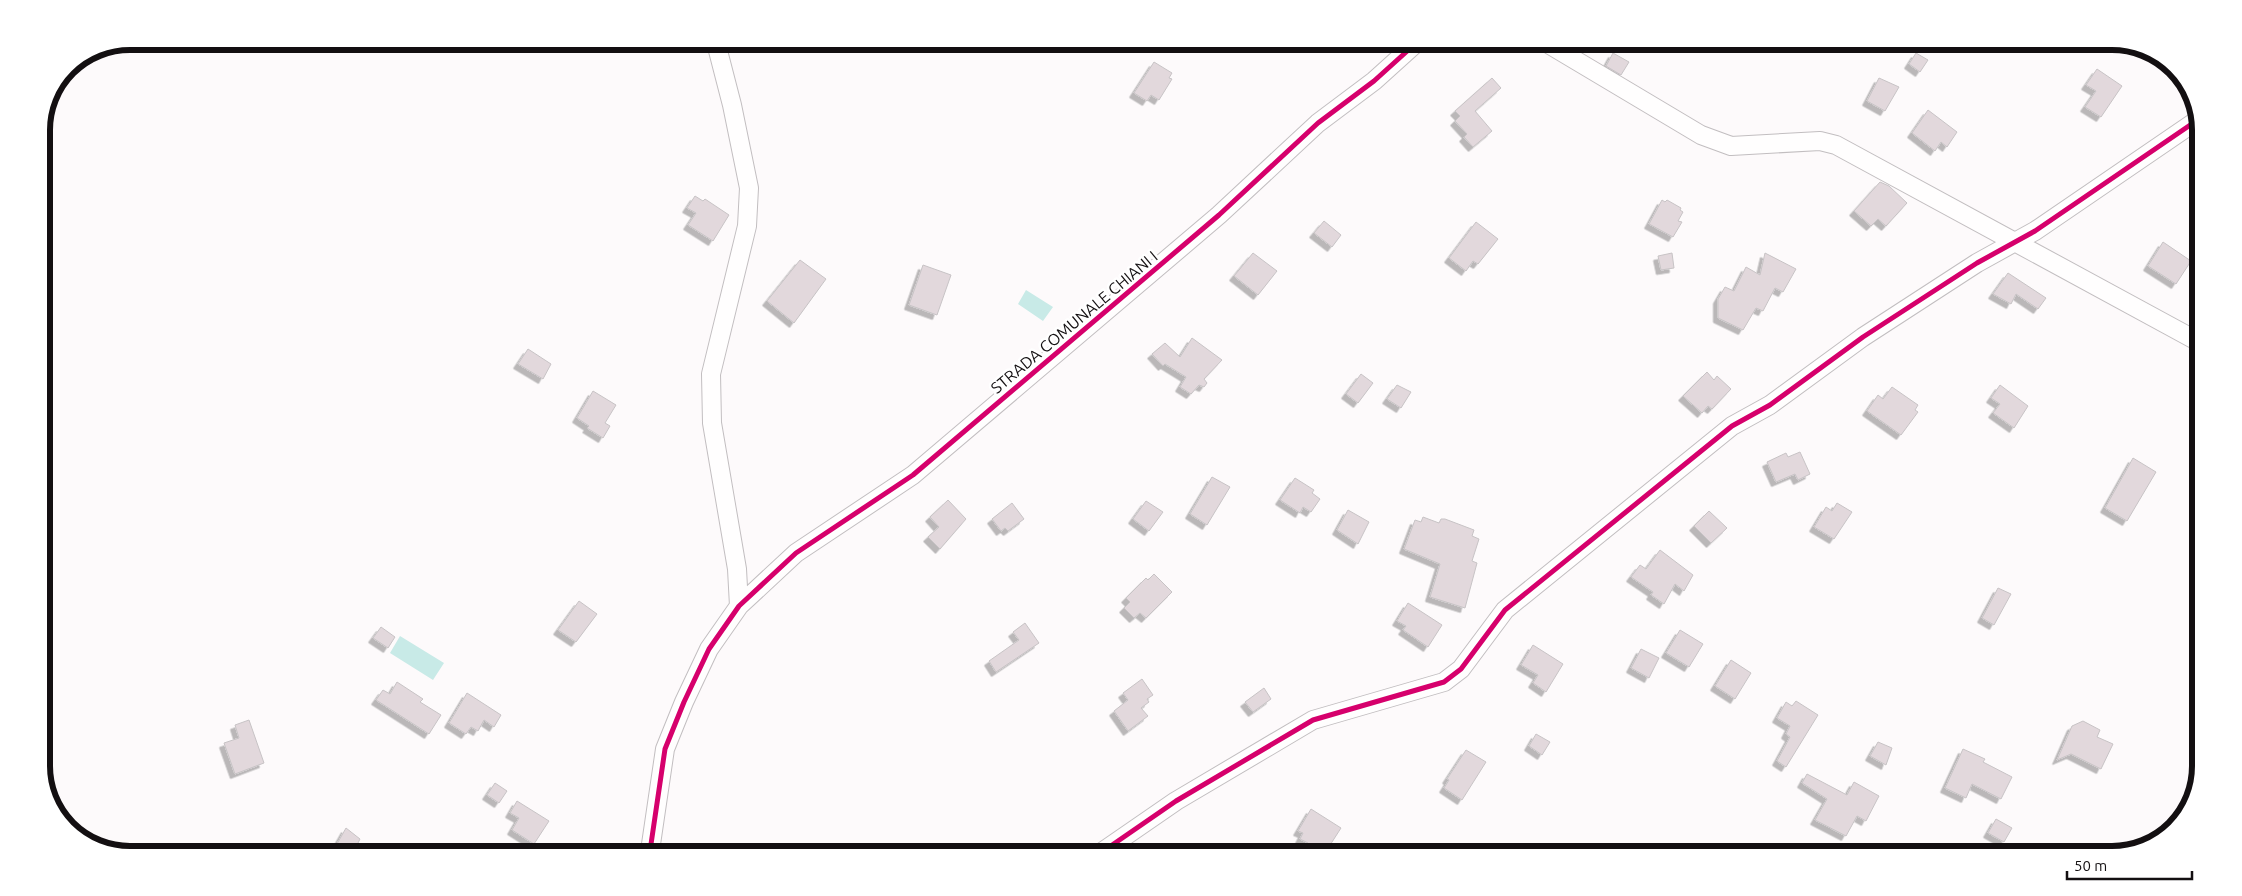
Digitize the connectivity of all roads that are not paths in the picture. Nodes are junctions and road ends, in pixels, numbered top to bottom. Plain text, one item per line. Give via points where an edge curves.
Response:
1 (718, 50) edge
2 (1408, 50) edge
3 (1558, 50) edge
4 (2192, 124) edge
5 (2014, 243) junction
6 (2192, 338) edge
7 (739, 606) junction
8 (651, 846) edge
9 (1111, 846) edge

1 - 7 street via 749,188 747,226 711,374 712,423 736,560
2 - 7 street, STRADA COMUNALE CHIANI I via 1374,81 1318,123 1219,215 913,474 796,553
3 - 5 street via 1701,135 1731,146 1820,141 1836,145
4 - 5 street
5 - 6 street
5 - 9 street via 1976,263 1863,337 1770,405 1732,426 1505,610 1461,668 1444,682 1313,720 1176,801
7 - 8 street, STRADA COMUNALE CHIANI I via 709,649 665,749

